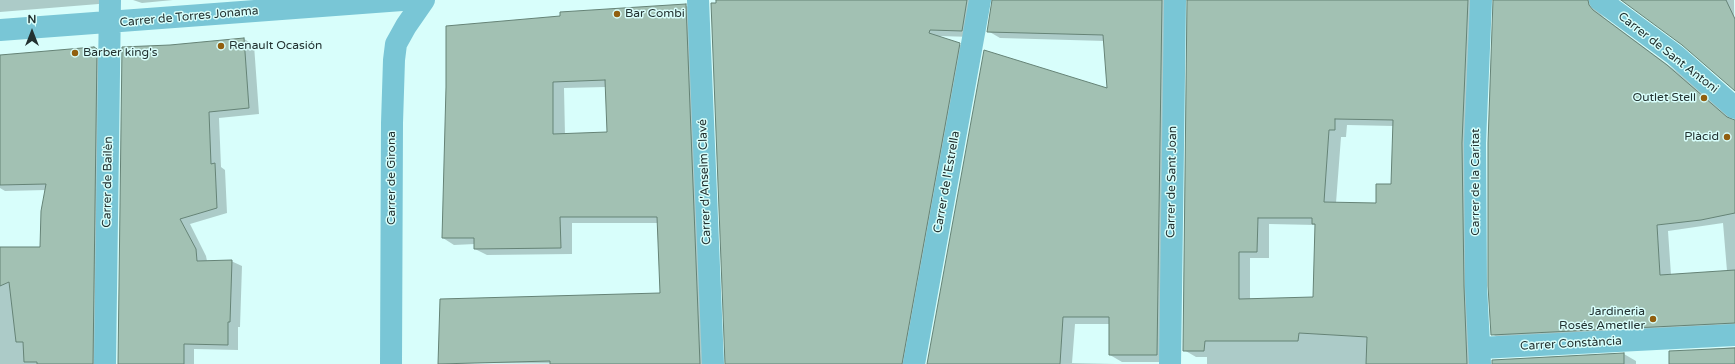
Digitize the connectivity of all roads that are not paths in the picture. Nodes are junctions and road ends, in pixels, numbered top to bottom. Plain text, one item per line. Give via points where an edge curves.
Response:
1 (110, 0) edge
2 (402, 0) edge
3 (424, 0) edge
4 (698, 0) edge
5 (980, 0) edge
6 (1175, 0) edge
7 (1481, 0) edge
8 (1600, 0) edge
9 (110, 23) junction
10 (0, 30) edge
11 (1735, 108) edge
12 (1735, 335) edge
13 (1480, 356) edge
14 (105, 364) edge
15 (391, 364) edge
16 (713, 364) edge
17 (914, 364) edge
18 (1170, 364) edge

1 - 9 street, Carrer de Bailèn
2 - 9 street, Carrer de Torres Jonama
3 - 15 street, Carrer de Girona via 396,44 394,60
4 - 16 street, Carrer d'Anselm Clavé
5 - 17 street, Carrer de l'Estrella
6 - 18 street, Carrer de Sant Joan
7 - 13 street, Carrer de la Caritat via 1475,143 1476,286
8 - 11 street, Carrer de Sant Antoni via 1675,55
9 - 10 street, Carrer de Torres Jonama
9 - 14 street, Carrer de Bailèn
12 - 13 street, Carrer Constància

